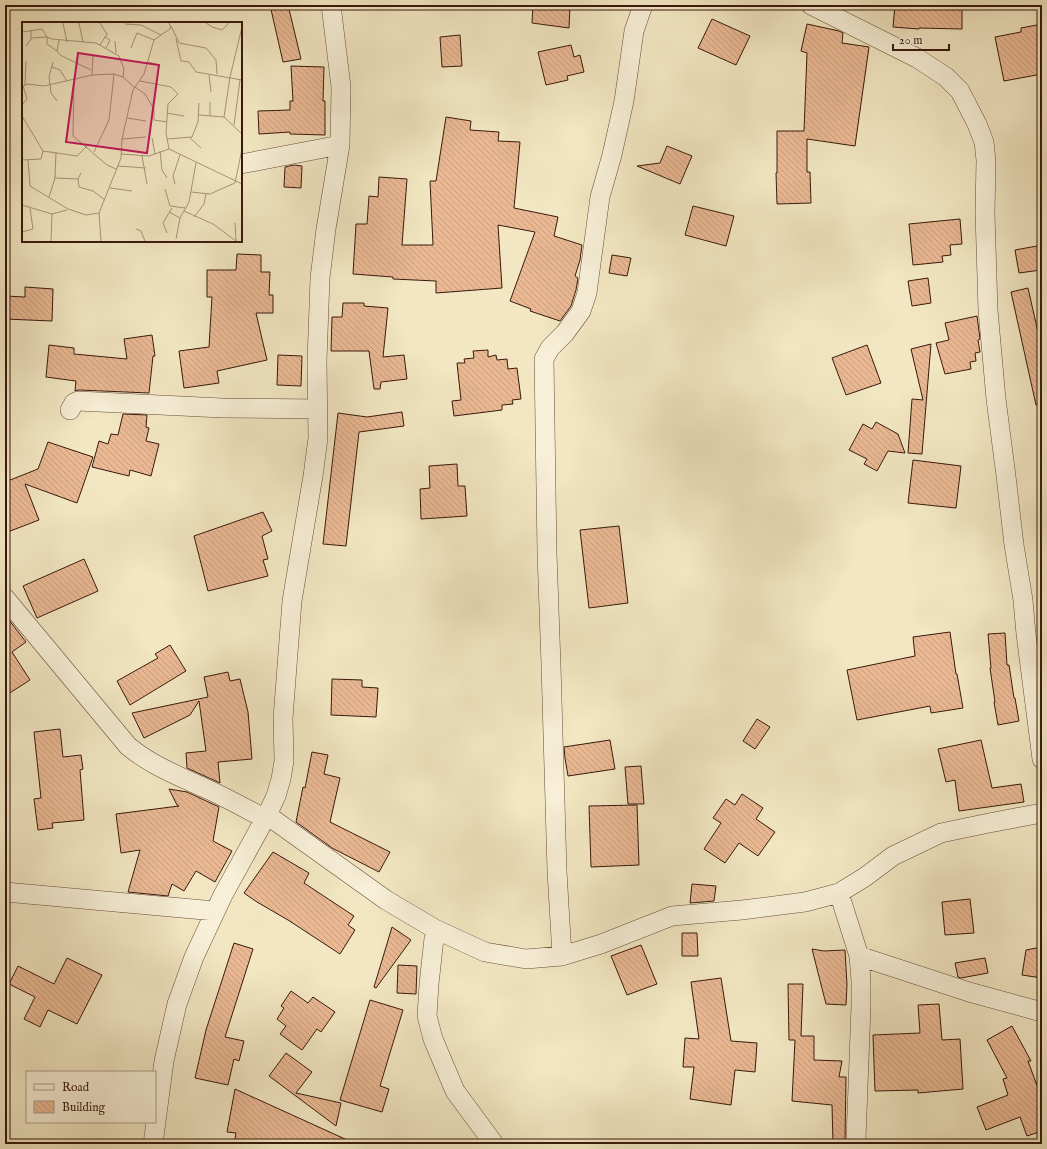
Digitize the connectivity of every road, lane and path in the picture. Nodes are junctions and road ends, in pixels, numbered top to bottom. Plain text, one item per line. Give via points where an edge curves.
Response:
1 (331, 5) edge
2 (643, 5) edge
3 (811, 5) edge
4 (340, 145) junction
5 (242, 164) edge
6 (317, 409) junction
7 (70, 410) dead end
8 (5, 598) edge
9 (1042, 758) edge
10 (1042, 813) edge
11 (267, 817) junction
12 (5, 892) edge
13 (839, 893) junction
14 (214, 911) junction
15 (435, 929) junction
16 (562, 956) junction
17 (859, 956) junction
18 (1042, 1012) edge
19 (156, 1121) edge
20 (156, 1123) edge
21 (856, 1140) dead end
22 (153, 1144) edge
23 (494, 1144) edge

1 - 4 street via 341,87
2 - 16 street via 634,31 624,101 600,197 587,293 581,311 544,359 547,553
3 - 9 street via 917,58 946,77 960,91 984,142 988,310 996,399
4 - 5 street
4 - 6 street via 320,278
6 - 7 street via 222,408 78,401
6 - 11 street via 318,438 292,601 283,718 284,761 276,796
8 - 11 street via 123,740 141,757
10 - 13 street via 941,833 893,856 865,878
11 - 14 street
11 - 15 street via 386,900
12 - 14 street
13 - 16 street via 805,902 672,916 601,944
13 - 17 street
14 - 19 street via 177,1004 164,1061
15 - 16 street via 485,952 526,959
15 - 23 street via 427,1016 433,1039 455,1091
17 - 18 street via 969,992
17 - 21 street via 861,1006
20 - 22 street

